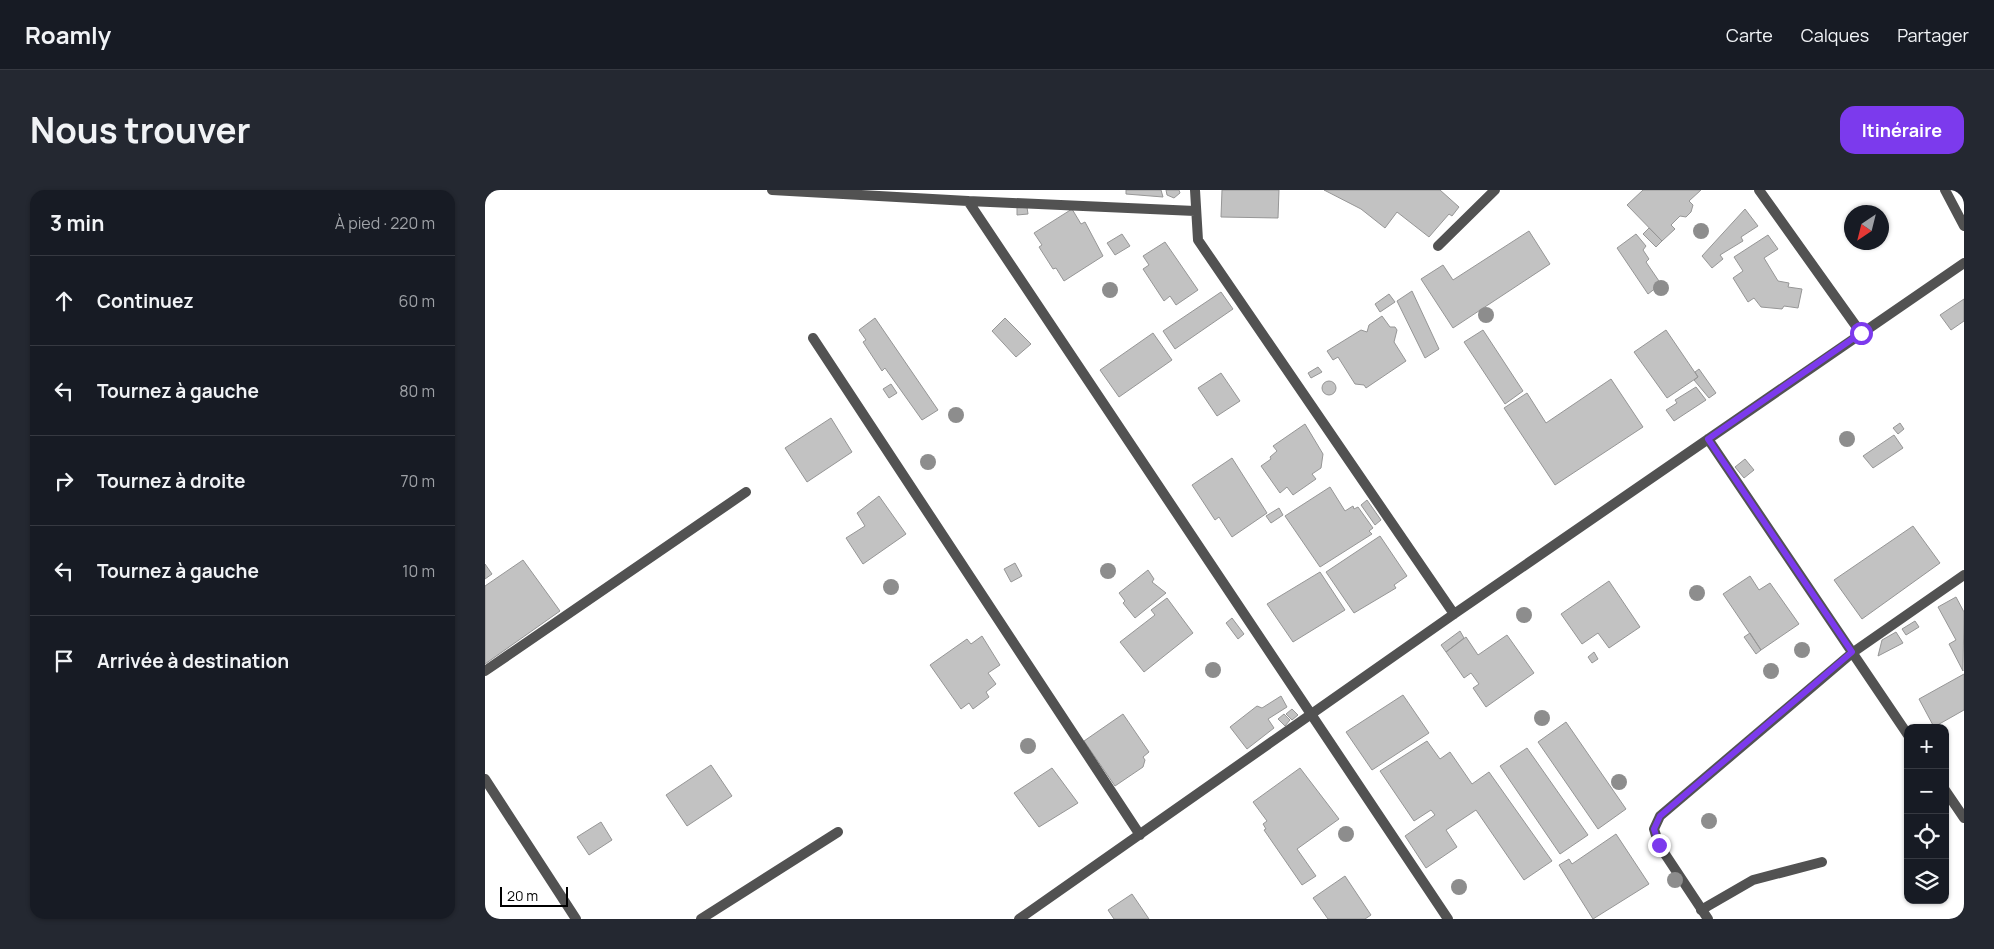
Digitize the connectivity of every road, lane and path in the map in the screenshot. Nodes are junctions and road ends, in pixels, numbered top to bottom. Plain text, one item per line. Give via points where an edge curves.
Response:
1 (772, 190) edge
2 (1195, 190) edge
3 (1495, 190) edge
4 (1759, 190) edge
5 (1945, 190) edge
6 (968, 202) junction
7 (1195, 211) junction
8 (1964, 226) edge
9 (1438, 246) dead end
10 (1964, 263) edge
11 (1861, 333) junction
12 (813, 338) dead end
13 (1708, 439) junction
14 (747, 492) dead end
15 (1964, 575) edge
16 (1454, 614) junction
17 (1852, 652) junction
18 (485, 671) edge
19 (1312, 715) junction
20 (1904, 729) edge
21 (485, 779) edge
22 (1949, 796) edge
23 (1964, 818) edge
24 (838, 832) dead end
25 (1140, 835) junction
26 (1822, 862) dead end
27 (1701, 910) junction
28 (576, 919) edge
29 (701, 919) edge
30 (1019, 919) edge
31 (1448, 919) edge
32 (1708, 919) edge

1 - 6 street
2 - 7 street
3 - 9 street
4 - 11 street
5 - 8 street
6 - 7 street
6 - 19 street
7 - 16 street via 1198,240
10 - 11 street
11 - 13 street
12 - 25 street
13 - 16 street
13 - 17 street
14 - 18 street
15 - 17 street
16 - 19 street
17 - 20 street
17 - 27 street via 1660,816 1654,829 1659,845
19 - 25 street
19 - 31 street
21 - 28 street
22 - 23 street
24 - 29 street
25 - 30 street
26 - 27 street via 1753,880
27 - 32 street

